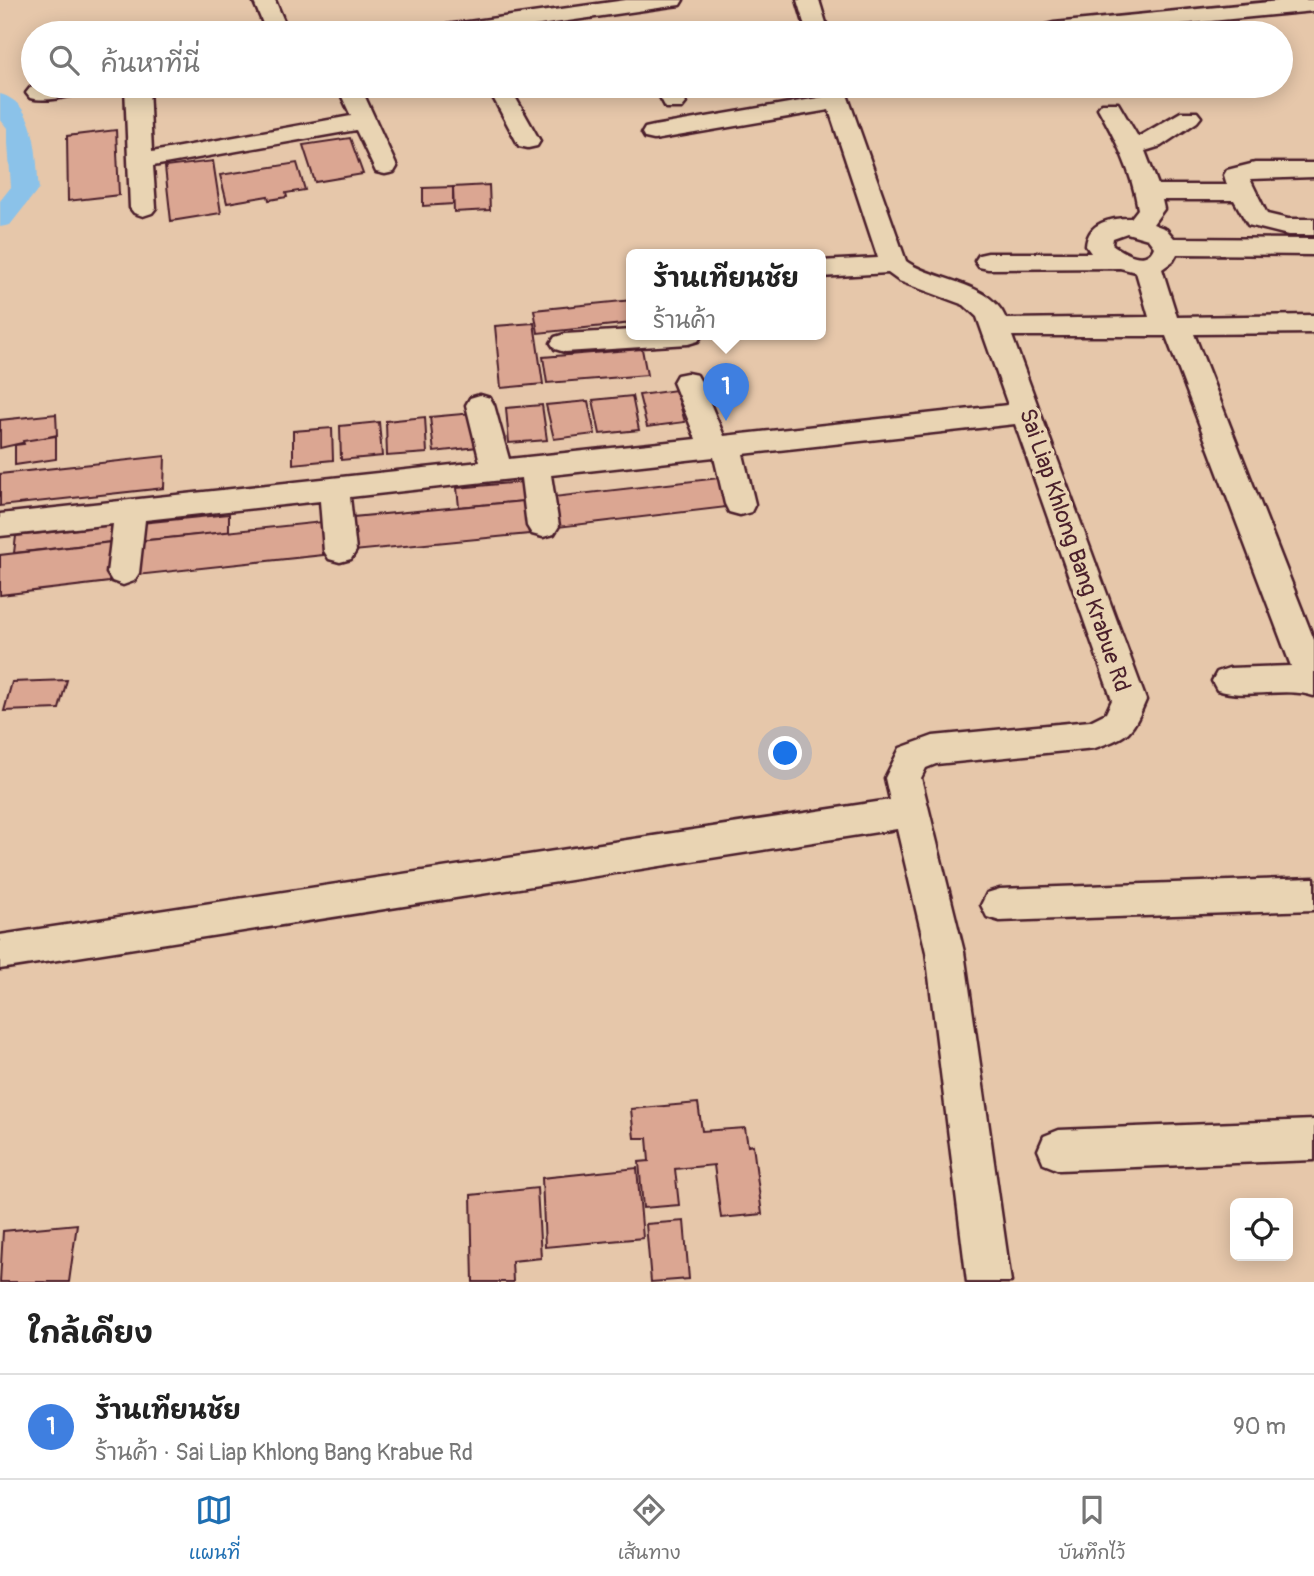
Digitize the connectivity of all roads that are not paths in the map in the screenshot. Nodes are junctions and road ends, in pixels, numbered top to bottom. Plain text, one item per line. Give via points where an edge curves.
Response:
1 (264, 0) edge
2 (673, 0) edge
3 (808, 0) edge
4 (1314, 4) edge
5 (1199, 8) edge
6 (273, 21) edge
7 (568, 21) edge
8 (814, 21) edge
9 (1113, 21) edge
10 (138, 98) edge
11 (354, 98) edge
12 (505, 98) edge
13 (816, 98) edge
14 (835, 98) edge
15 (1110, 107) dead end
16 (1189, 117) dead end
17 (364, 121) junction
18 (654, 133) dead end
19 (528, 141) dead end
20 (1132, 147) junction
21 (142, 161) junction
22 (385, 167) dead end
23 (1314, 170) edge
24 (1149, 192) junction
25 (1242, 193) junction
26 (143, 208) dead end
27 (1138, 226) junction
28 (1314, 227) edge
29 (1314, 247) edge
30 (1157, 255) junction
31 (988, 261) dead end
32 (1118, 261) junction
33 (894, 265) junction
34 (826, 269) edge
35 (1314, 324) edge
36 (1172, 327) junction
37 (997, 328) junction
38 (626, 339) edge
39 (565, 343) dead end
40 (687, 382) dead end
41 (480, 405) dead end
42 (1027, 413) junction
43 (720, 447) junction
44 (534, 467) junction
45 (496, 471) junction
46 (334, 489) junction
47 (740, 504) dead end
48 (130, 511) junction
49 (0, 525) edge
50 (543, 526) dead end
51 (340, 551) dead end
52 (123, 572) dead end
53 (1314, 680) edge
54 (1229, 681) dead end
55 (912, 812) junction
56 (1314, 894) edge
57 (1000, 905) dead end
58 (0, 952) edge
59 (1314, 1140) edge
60 (1059, 1150) dead end
61 (989, 1282) edge

1 - 6 street
2 - 7 street via 628,15
3 - 8 street
4 - 5 street
5 - 9 street
10 - 21 street
11 - 17 street
12 - 19 street
13 - 18 street
14 - 33 street
15 - 20 street
16 - 20 street via 1152,141
17 - 21 street
17 - 22 street
20 - 24 street
21 - 26 street
23 - 25 street via 1244,171 1236,175
24 - 25 street
24 - 27 street via 1152,209
25 - 28 street via 1257,220
27 - 30 street via 1157,234
27 - 32 street via 1111,227 1100,235 1099,246
29 - 30 street
30 - 32 street
30 - 36 street
31 - 32 street
33 - 34 street
33 - 37 street, Sai Liap Khlong Bang Krabue Rd via 908,275 974,299
35 - 36 street
36 - 37 street
36 - 53 street
37 - 42 street, Sai Liap Khlong Bang Krabue Rd
38 - 39 street
40 - 43 street
41 - 45 street
42 - 43 street
42 - 55 street, Sai Liap Khlong Bang Krabue Rd via 1129,700 1119,722 1095,734 933,750 913,758 903,778
43 - 44 street
43 - 47 street
44 - 45 street
44 - 50 street
45 - 46 street
46 - 48 street
46 - 51 street
48 - 49 street
48 - 52 street
53 - 54 street
55 - 58 street
55 - 61 street, Sai Liap Khlong Bang Krabue Rd via 945,952
56 - 57 street
59 - 60 street

